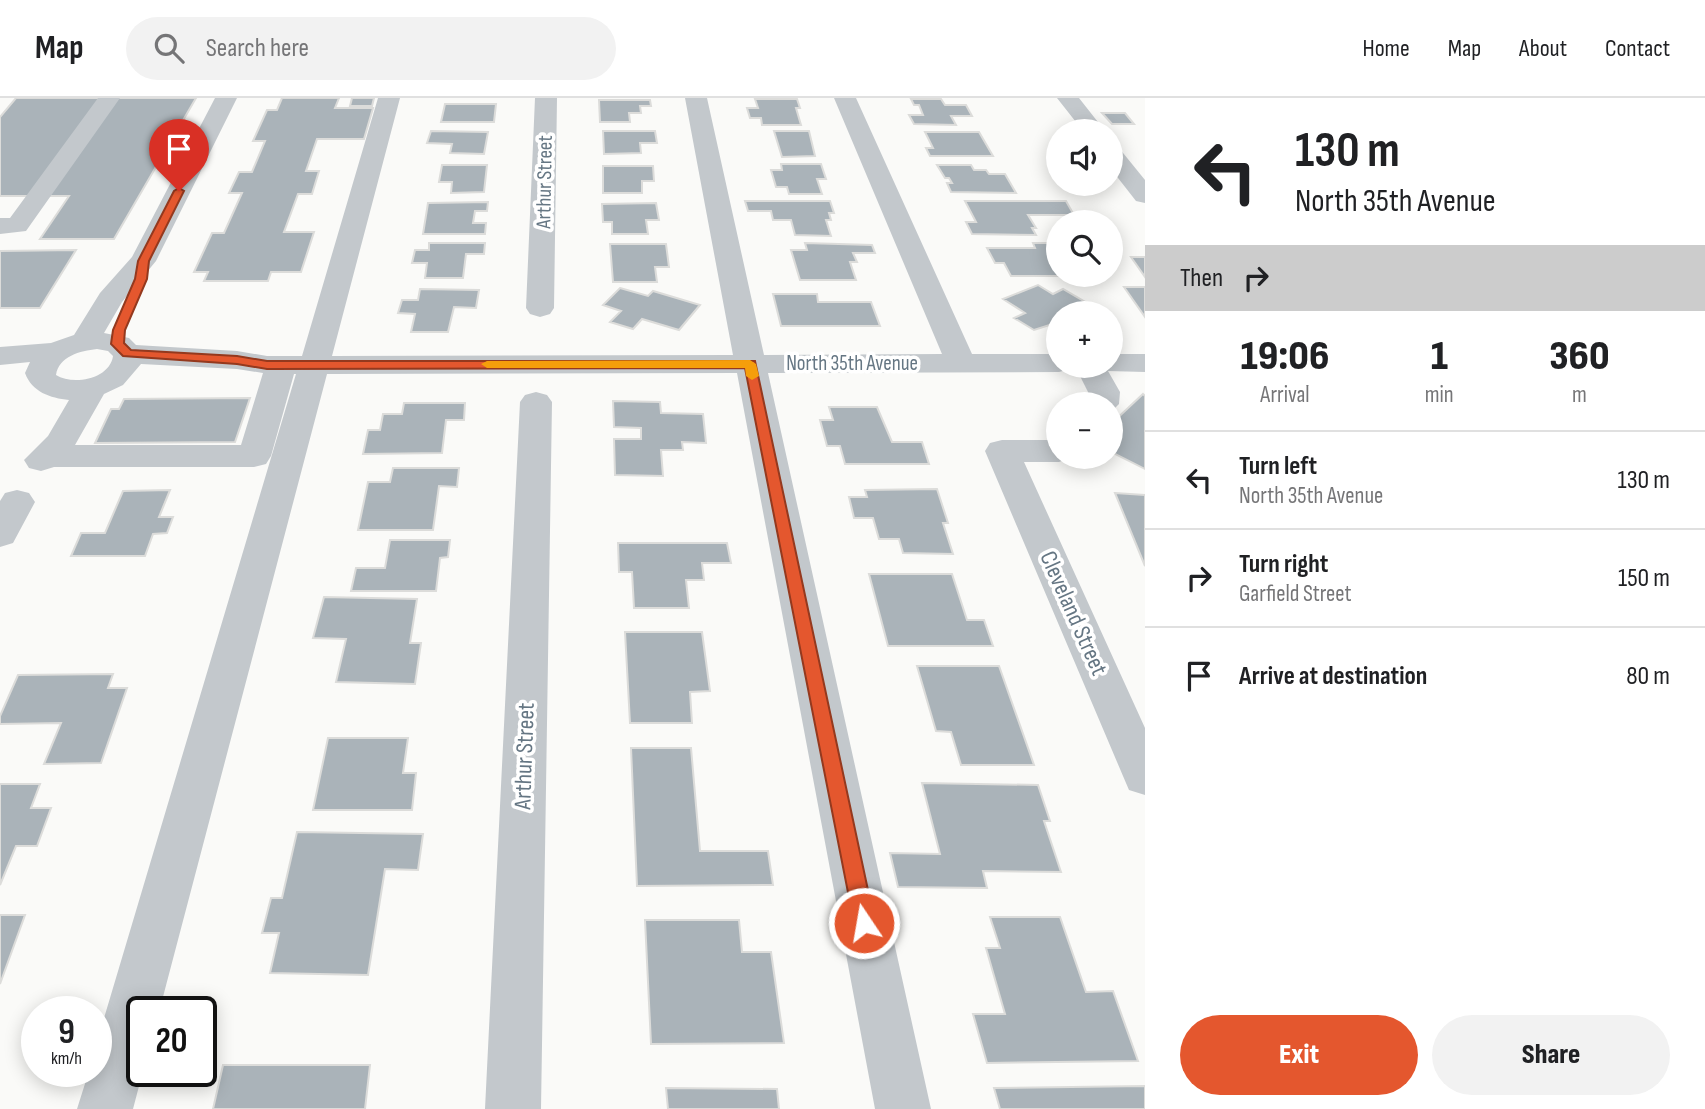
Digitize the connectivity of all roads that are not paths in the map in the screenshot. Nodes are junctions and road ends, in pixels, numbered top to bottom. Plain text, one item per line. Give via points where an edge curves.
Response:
1 (109, 98) edge
2 (226, 98) edge
3 (389, 98) edge
4 (546, 98) edge
5 (696, 98) edge
6 (845, 98) edge
7 (1068, 98) edge
8 (1085, 119) edge
9 (1123, 168) edge
10 (1145, 195) edge
11 (0, 226) edge
12 (143, 261) junction
13 (540, 308) dead end
14 (72, 346) junction
15 (0, 356) edge
16 (961, 363) junction
17 (1046, 363) edge
18 (1123, 363) edge
19 (1145, 363) edge
20 (750, 364) junction
21 (114, 365) junction
22 (288, 365) junction
23 (0, 375) edge
24 (46, 383) junction
25 (536, 402) dead end
26 (1046, 451) edge
27 (46, 456) junction
28 (17, 502) dead end
29 (0, 534) edge
30 (1145, 776) edge
31 (105, 1109) edge
32 (513, 1109) edge
33 (903, 1109) edge

1 - 11 street via 17,226
2 - 12 street
3 - 22 street via 327,312
4 - 13 street, Arthur Street
5 - 20 street
6 - 16 street
7 - 8 street
9 - 10 street
12 - 14 street
12 - 21 street via 141,279 119,330
14 - 15 street
14 - 21 street
14 - 24 street via 43,365 40,373
16 - 17 street, North 35th Avenue
16 - 20 street, North 35th Avenue
18 - 19 street
20 - 22 street, North 35th Avenue
20 - 33 street
21 - 22 street, North 35th Avenue via 226,373
21 - 24 street via 75,391
21 - 27 street
22 - 27 street via 254,456
22 - 31 street
23 - 24 street
24 - 27 street via 39,445 41,460
25 - 32 street, Arthur Street
26 - 30 street, Cleveland Street via 1002,451
28 - 29 street

